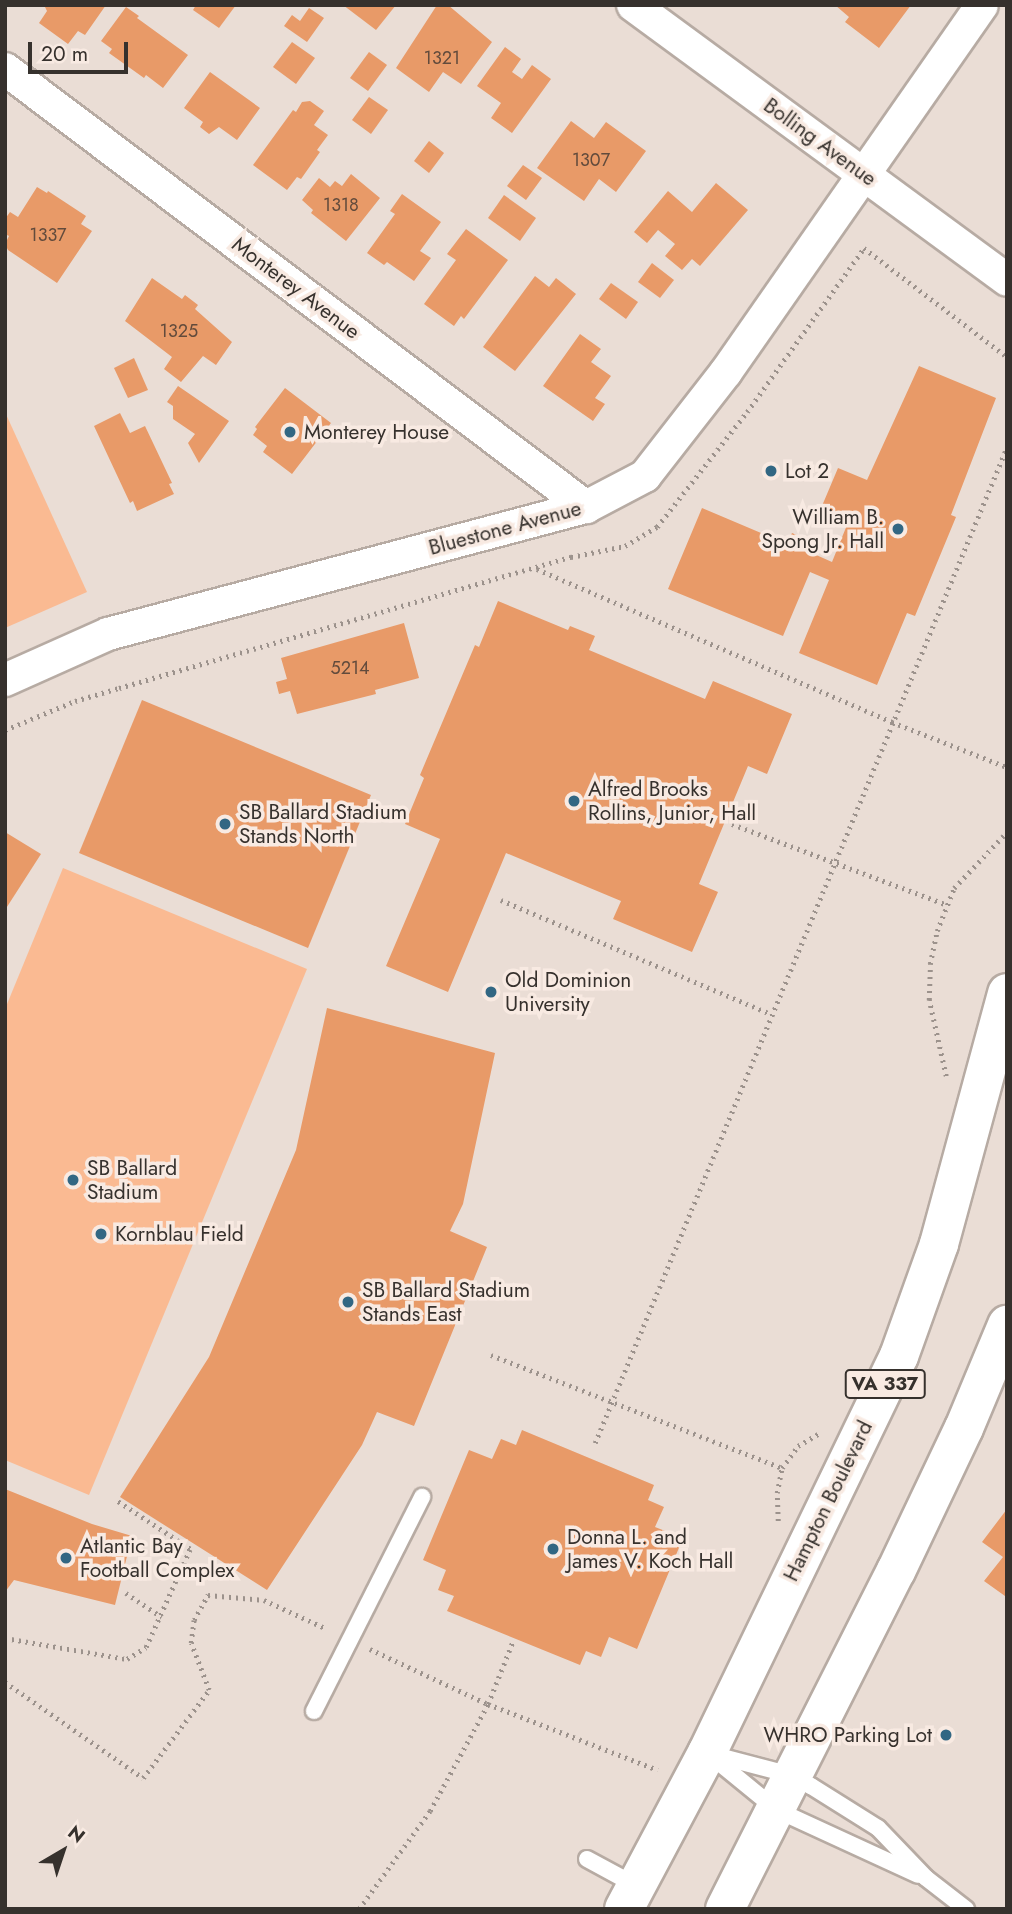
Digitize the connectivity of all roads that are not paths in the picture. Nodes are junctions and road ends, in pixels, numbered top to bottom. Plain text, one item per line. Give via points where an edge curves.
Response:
1 (633, 5) edge
2 (982, 5) edge
3 (5, 69) edge
4 (862, 173) junction
5 (1007, 280) edge
6 (586, 508) junction
7 (5, 680) edge
8 (1007, 993) edge
9 (1007, 1325) edge
10 (422, 1497) dead end
11 (314, 1711) dead end
12 (707, 1753) junction
13 (791, 1775) junction
14 (777, 1810) junction
15 (587, 1859) dead end
16 (926, 1878) junction
17 (631, 1897) edge
18 (725, 1909) edge
19 (966, 1909) edge

1 - 4 street, Bolling Avenue
2 - 4 street, Bluestone Avenue
3 - 6 street, Monterey Avenue
4 - 5 street, Bolling Avenue
4 - 6 street, Bluestone Avenue via 726,372 645,476
6 - 7 street, Bluestone Avenue via 108,634
8 - 12 main road, Hampton Boulevard / VA 337 via 939,1244 899,1356
9 - 13 main road via 902,1559
10 - 11 lane
12 - 13 lane
12 - 14 lane
12 - 17 main road, Hampton Boulevard / VA 337
13 - 14 main road
13 - 16 lane via 878,1828
14 - 16 lane
14 - 18 main road
15 - 17 lane
16 - 19 lane

